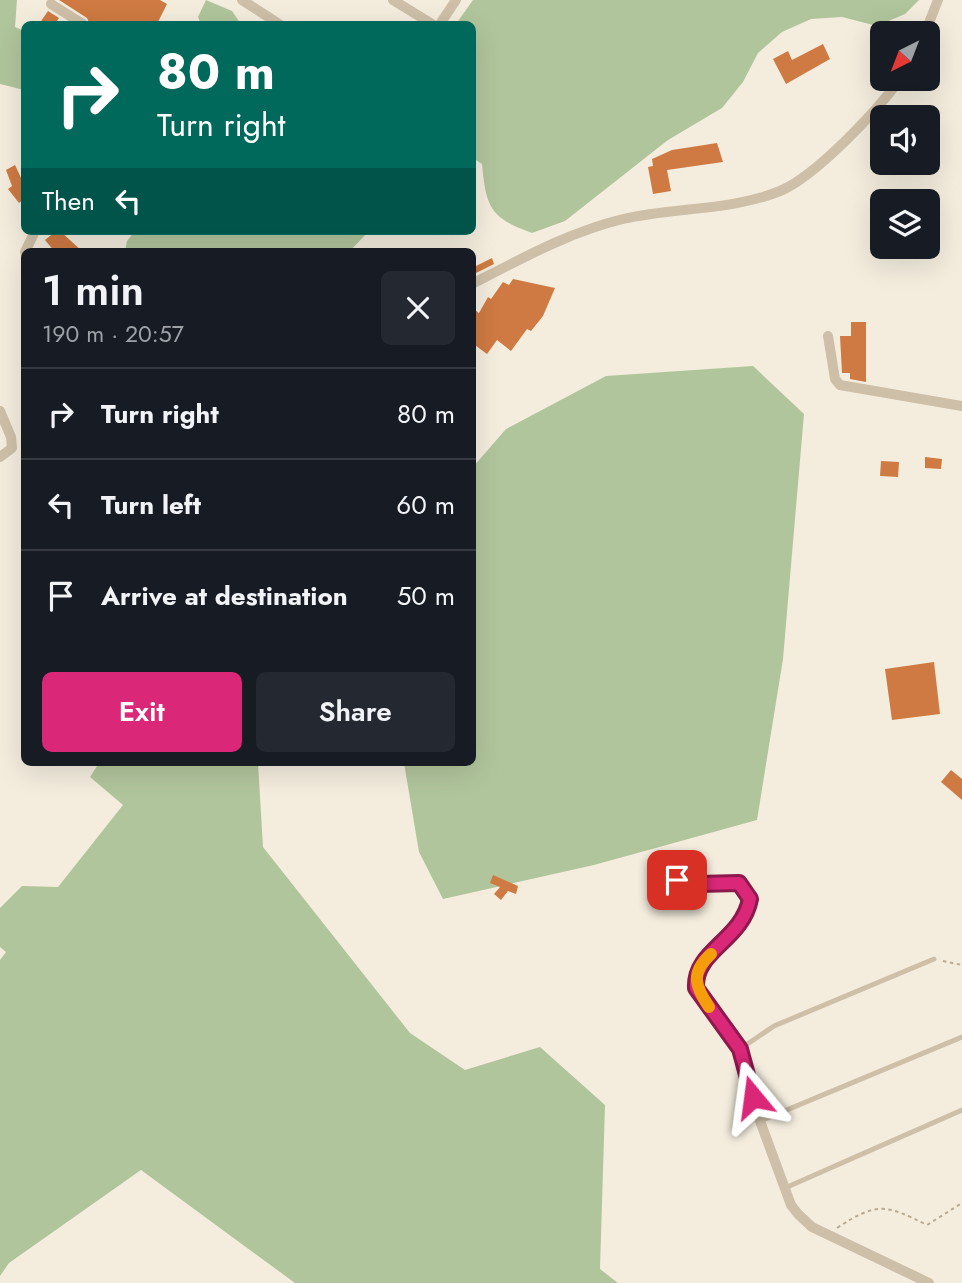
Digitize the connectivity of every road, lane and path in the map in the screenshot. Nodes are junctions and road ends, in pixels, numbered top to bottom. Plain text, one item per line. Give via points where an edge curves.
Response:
1 (242, 0) edge
2 (393, 0) edge
3 (456, 0) edge
4 (938, 0) edge
5 (51, 4) dead end
6 (78, 21) edge
7 (274, 21) edge
8 (427, 21) edge
9 (442, 21) edge
10 (930, 21) edge
11 (890, 91) edge
12 (476, 282) edge
13 (828, 336) dead end
14 (962, 406) edge
15 (0, 411) edge
16 (0, 457) edge
17 (677, 880) dead end
18 (934, 959) joint
19 (962, 965) edge
20 (962, 1037) edge
21 (740, 1049) junction
22 (962, 1110) edge
23 (760, 1121) junction
24 (785, 1188) junction
25 (962, 1203) edge
26 (827, 1234) junction
27 (929, 1283) edge

1 - 7 street
2 - 8 street
3 - 9 street
4 - 10 street
5 - 6 street
11 - 12 street via 859,126 795,184 757,198 622,220 527,254
13 - 14 street via 840,385
15 - 16 street via 12,447
17 - 21 street via 739,883 750,899 744,919 695,975 696,988
18 - 19 path
18 - 21 lane via 774,1026
20 - 23 lane
21 - 23 street
22 - 24 lane
23 - 24 street
24 - 26 street via 798,1214
25 - 26 path via 927,1225 892,1208 862,1211
26 - 27 street

